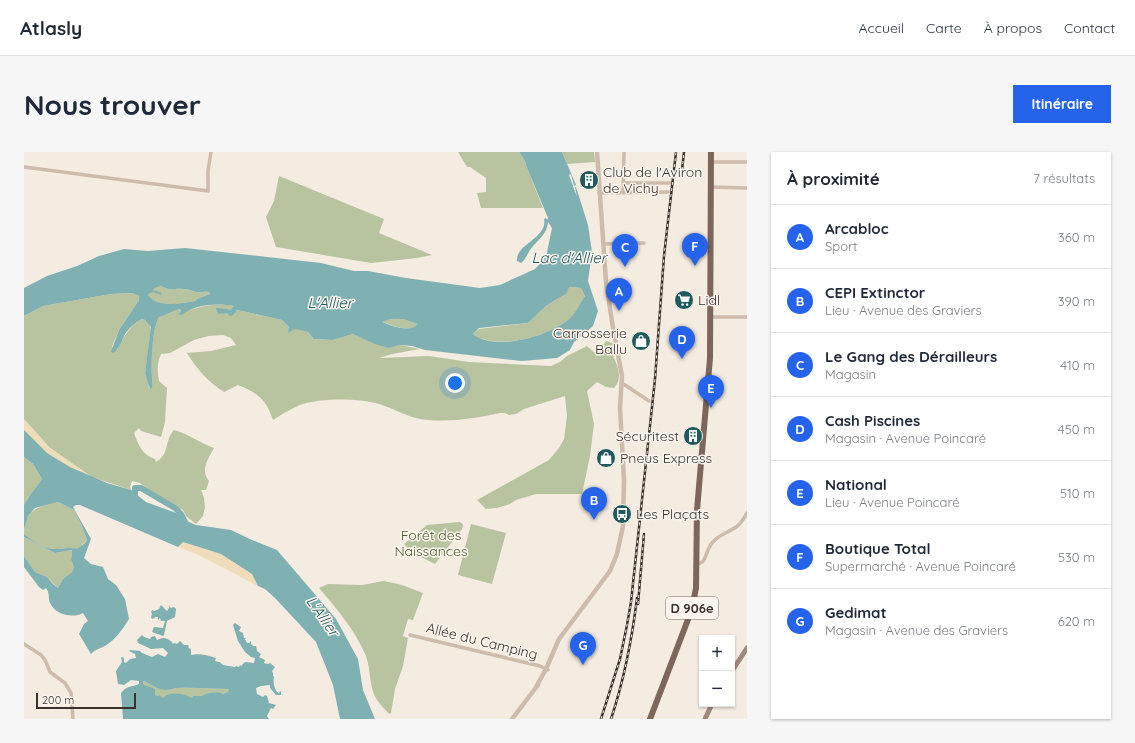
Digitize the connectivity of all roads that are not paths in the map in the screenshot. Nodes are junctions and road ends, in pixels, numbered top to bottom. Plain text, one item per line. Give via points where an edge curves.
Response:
1 (211, 152) edge
2 (597, 152) edge
3 (600, 152) edge
4 (624, 152) edge
5 (711, 152) edge
6 (711, 162) junction
7 (747, 162) edge
8 (24, 167) edge
9 (624, 183) junction
10 (670, 183) dead end
11 (711, 187) junction
12 (747, 188) edge
13 (623, 192) junction
14 (668, 192) dead end
15 (600, 193) junction
16 (644, 243) dead end
17 (603, 244) junction
18 (710, 317) junction
19 (747, 318) edge
20 (622, 383) junction
21 (650, 401) dead end
22 (747, 513) edge
23 (697, 564) junction
24 (410, 635) dead end
25 (24, 644) edge
26 (747, 648) edge
27 (735, 666) edge
28 (547, 669) junction
29 (711, 707) edge
30 (73, 719) edge
31 (512, 719) edge
32 (650, 719) edge
33 (705, 719) edge

1 - 8 street via 208,191
2 - 3 street
2 - 15 street
4 - 9 street
5 - 6 main road, D 906e
6 - 7 street
6 - 11 main road, D 906e
9 - 10 street
9 - 13 street
11 - 12 street
11 - 18 main road, D 906e
13 - 14 street
13 - 15 street
15 - 17 street
16 - 17 street
17 - 20 street via 608,303
18 - 19 street
18 - 23 main road, D 906e via 710,368 698,490
20 - 21 street
20 - 28 street via 620,423 624,508 620,544 606,578 559,639
22 - 23 street via 736,527 713,541 705,559
23 - 32 main road, D 906e via 692,609
24 - 28 street, Allée du Camping
25 - 30 street via 41,655 50,672 65,683 71,693
26 - 27 main road
28 - 31 street
29 - 33 main road

